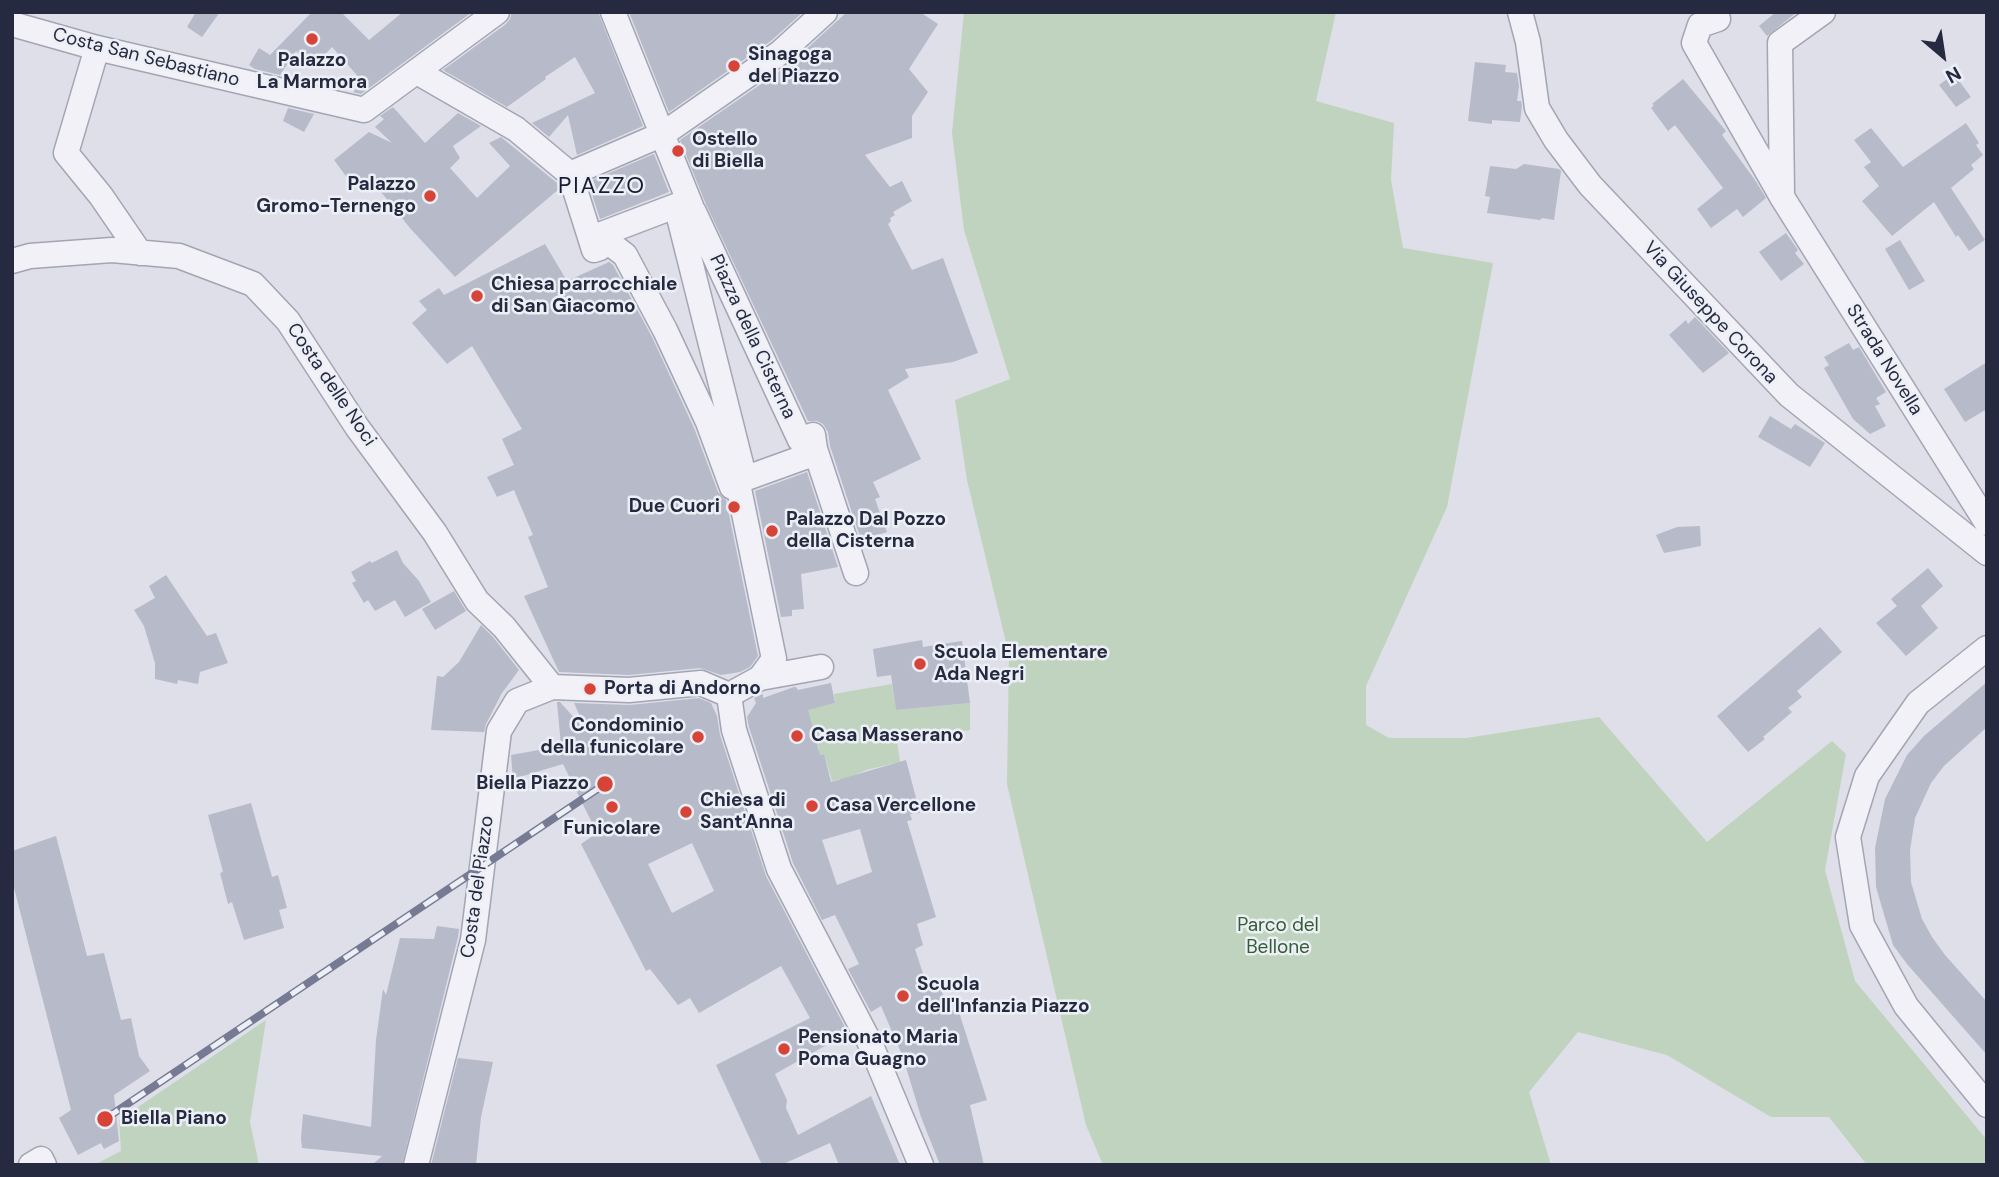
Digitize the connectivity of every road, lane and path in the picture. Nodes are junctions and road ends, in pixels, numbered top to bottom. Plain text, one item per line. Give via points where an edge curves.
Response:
1 (497, 12) edge
2 (613, 12) edge
3 (825, 12) edge
4 (1520, 12) edge
5 (1824, 12) edge
6 (1718, 19) dead end
7 (12, 24) edge
8 (97, 48) junction
9 (417, 72) junction
10 (663, 134) junction
11 (570, 174) junction
12 (1782, 197) junction
13 (684, 210) junction
14 (603, 247) junction
15 (139, 253) junction
16 (12, 261) edge
17 (815, 449) junction
18 (739, 475) junction
19 (1987, 523) edge
20 (1987, 553) edge
21 (856, 573) dead end
22 (1987, 648) edge
23 (821, 667) dead end
24 (760, 678) junction
25 (552, 687) junction
26 (729, 695) junction
27 (1987, 1105) edge
28 (31, 1165) edge
29 (44, 1165) edge
30 (416, 1165) edge
31 (921, 1165) edge

1 - 9 street, Costa San Sebastiano
2 - 10 street
3 - 10 street via 781,52
4 - 20 street, Via Giuseppe Corona via 1537,108 1590,185 1788,395
5 - 12 street via 1780,43
6 - 12 street, Strada Novella via 1700,25 1694,43
7 - 8 street, Costa San Sebastiano
8 - 9 street, Costa San Sebastiano via 364,110
8 - 15 street via 66,153
9 - 11 street via 516,129
10 - 11 street
10 - 13 street via 691,206
11 - 14 street
12 - 19 street, Strada Novella
13 - 14 street via 678,205 598,235
13 - 17 street, Piazza della Cisterna via 694,212 800,440 813,435
13 - 18 street, Piazza della Cisterna
14 - 18 street via 625,255 708,422 732,487
15 - 16 street, Costa delle Noci via 112,250
15 - 25 street, Costa delle Noci via 178,256 253,284 288,321 477,601 504,626
17 - 18 street via 813,454
17 - 21 street
18 - 24 street, Piazza della Cisterna via 774,659
22 - 27 street via 1918,703 1867,776 1848,837 1862,925 1906,1006
23 - 24 street
24 - 26 street
25 - 26 street, Costa del Piazzo via 629,691 701,683
25 - 30 street, Costa del Piazzo via 517,701 499,731 473,940
26 - 31 street via 734,730 779,869 870,1043
28 - 29 street via 41,1159

